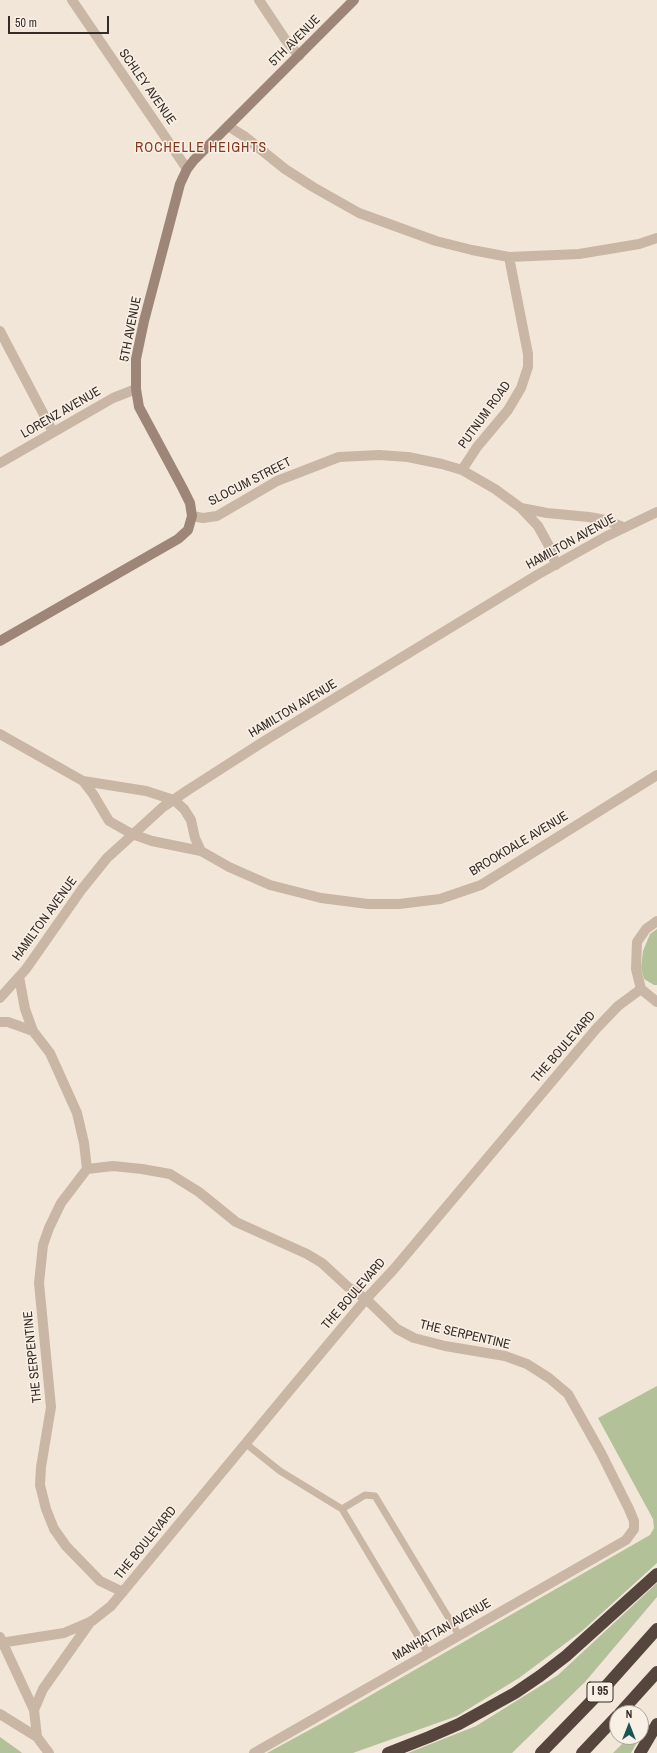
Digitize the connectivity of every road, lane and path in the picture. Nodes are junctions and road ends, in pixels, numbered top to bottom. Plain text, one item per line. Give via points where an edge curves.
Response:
1 (72, 0) edge
2 (259, 0) edge
3 (354, 0) edge
4 (299, 56) junction
5 (228, 126) junction
6 (187, 168) junction
7 (657, 238) edge
8 (509, 257) junction
9 (0, 332) edge
10 (136, 389) junction
11 (53, 432) junction
12 (0, 463) edge
13 (462, 470) junction
14 (521, 508) junction
15 (657, 512) edge
16 (192, 516) junction
17 (623, 527) junction
18 (556, 565) junction
19 (0, 641) edge
20 (0, 734) edge
21 (657, 775) edge
22 (82, 781) junction
23 (174, 800) junction
24 (132, 834) junction
25 (201, 851) junction
26 (657, 921) edge
27 (19, 976) junction
28 (641, 989) junction
29 (0, 998) edge
30 (657, 1002) edge
31 (0, 1022) edge
32 (33, 1032) junction
33 (87, 1169) junction
34 (366, 1299) junction
35 (245, 1443) junction
36 (342, 1509) junction
37 (634, 1521) joint
38 (657, 1574) edge
39 (123, 1592) junction
40 (92, 1621) junction
41 (657, 1629) edge
42 (459, 1635) junction
43 (1, 1640) edge
44 (428, 1653) junction
45 (657, 1672) edge
46 (627, 1705) edge
47 (34, 1710) junction
48 (0, 1714) edge
49 (609, 1724) edge
50 (657, 1724) edge
51 (37, 1737) junction
52 (49, 1753) edge
53 (254, 1753) edge
54 (388, 1753) edge
55 (541, 1753) edge
56 (582, 1753) edge
57 (640, 1753) edge

1 - 6 street, SCHLEY AVENUE
2 - 4 street
3 - 4 street, 5TH AVENUE
4 - 5 street, 5TH AVENUE
5 - 6 street, 5TH AVENUE
5 - 8 street via 302,180 359,213 436,241
6 - 10 street, 5TH AVENUE via 174,206 144,322 136,359
7 - 8 street via 639,244 579,254
8 - 13 street, PUTNUM ROAD via 528,354 528,367 521,388 508,410 477,447
9 - 11 street
10 - 11 street, LORENZ AVENUE via 113,398
10 - 16 street, 5TH AVENUE via 139,407 190,503
11 - 12 street, LORENZ AVENUE
13 - 14 street, SLOCUM STREET via 496,489
13 - 16 street, SLOCUM STREET via 408,457 339,457 278,481 217,516
14 - 17 street, SLOCUM STREET via 589,516
14 - 18 street, SLOCUM STREET via 538,526
15 - 17 street, HAMILTON AVENUE
16 - 19 street via 188,530 178,539
17 - 18 street, HAMILTON AVENUE
18 - 23 street, HAMILTON AVENUE via 266,740
20 - 22 street, BROOKDALE AVENUE
21 - 25 street, BROOKDALE AVENUE via 481,885 440,899 400,904 368,904 320,898 270,885
22 - 23 street, BROOKDALE AVENUE via 146,791
22 - 24 street, BROOKDALE AVENUE via 109,821
23 - 24 street, HAMILTON AVENUE
23 - 25 street, BROOKDALE AVENUE via 191,820
24 - 25 street, BROOKDALE AVENUE via 152,841
24 - 27 street, HAMILTON AVENUE via 107,858 82,889
26 - 28 street via 646,928 637,942 636,969
27 - 29 street, HAMILTON AVENUE
27 - 32 street via 25,1009
28 - 30 street
28 - 34 street, THE BOULEVARD via 618,1006 596,1029
31 - 32 street via 8,1022
32 - 33 street via 50,1053 77,1113
33 - 34 street, THE SERPENTINE via 113,1166 170,1174 199,1192 236,1222 322,1263 348,1287
33 - 39 street, THE SERPENTINE via 61,1203 43,1246 39,1283 51,1406 40,1485 54,1529 66,1546 100,1581
34 - 35 street, THE BOULEVARD
34 - 37 street, THE SERPENTINE via 397,1329 414,1338 505,1356 527,1364 549,1378 568,1394 601,1453
35 - 36 lane via 280,1470
35 - 39 street, THE BOULEVARD
36 - 42 lane via 365,1495 375,1496
36 - 44 lane
37 - 42 street, MANHATTAN AVENUE via 634,1529 626,1540
38 - 54 highway via 566,1656 534,1680 459,1724
39 - 40 street, THE BOULEVARD via 111,1606
40 - 43 street, THE BOULEVARD via 64,1633
40 - 47 street, THE BOULEVARD via 43,1689
41 - 55 highway, I 95
42 - 44 street, MANHATTAN AVENUE
43 - 47 street
44 - 53 street, MANHATTAN AVENUE
45 - 46 highway, I 95
47 - 51 street
48 - 51 street
49 - 56 highway, I 95
50 - 57 highway
51 - 52 street

